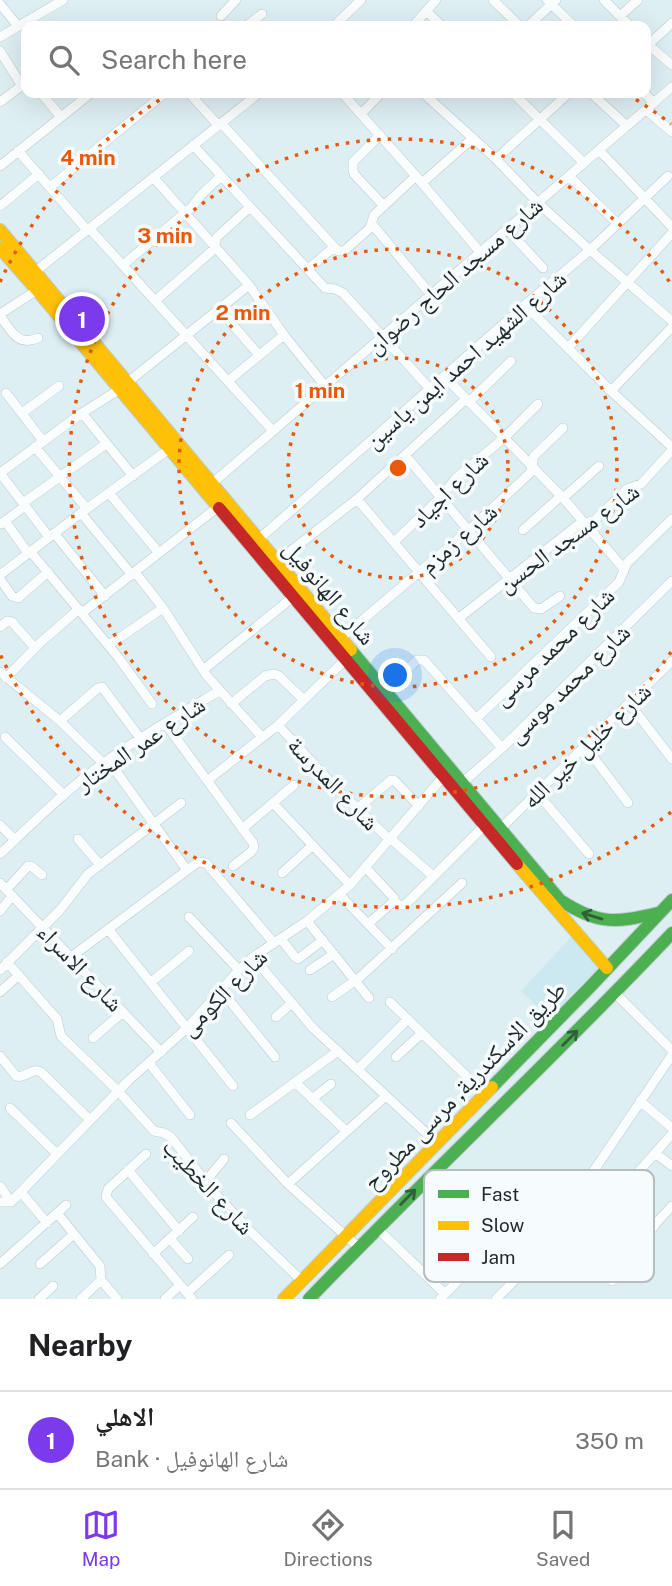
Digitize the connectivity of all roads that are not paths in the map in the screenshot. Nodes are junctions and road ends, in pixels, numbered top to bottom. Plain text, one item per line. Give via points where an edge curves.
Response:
1 (63, 0) edge
2 (361, 0) edge
3 (436, 0) edge
4 (493, 0) edge
5 (604, 0) edge
6 (638, 0) edge
7 (234, 1) edge
8 (551, 2) edge
9 (0, 4) edge
10 (426, 11) junction
11 (261, 13) dead end
12 (221, 16) dead end
13 (620, 16) junction
14 (342, 19) junction
15 (27, 21) edge
16 (252, 21) edge
17 (340, 21) edge
18 (344, 21) edge
19 (417, 21) edge
20 (437, 21) edge
21 (515, 21) edge
22 (533, 21) edge
23 (570, 21) edge
24 (625, 21) edge
25 (672, 23) edge
26 (21, 24) edge
27 (18, 26) junction
28 (0, 37) edge
29 (651, 41) edge
30 (651, 47) edge
31 (0, 51) edge
32 (672, 65) edge
33 (21, 80) edge
34 (21, 86) edge
35 (672, 87) edge
36 (45, 98) edge
37 (85, 98) edge
38 (159, 98) edge
39 (194, 98) edge
40 (253, 98) edge
41 (347, 98) edge
42 (376, 98) edge
43 (429, 98) edge
44 (518, 98) edge
45 (563, 98) edge
46 (596, 98) edge
47 (649, 98) edge
48 (0, 102) edge
49 (654, 103) junction
50 (646, 110) junction
51 (361, 114) junction
52 (61, 117) junction
53 (540, 119) junction
54 (219, 124) junction
55 (627, 126) junction
56 (672, 132) edge
57 (380, 135) junction
58 (473, 138) junction
59 (193, 145) junction
60 (599, 150) junction
61 (18, 151) junction
62 (496, 159) junction
63 (583, 163) junction
64 (0, 166) edge
65 (38, 174) junction
66 (222, 176) junction
67 (569, 176) junction
68 (668, 176) dead end
69 (153, 177) junction
70 (419, 179) junction
71 (50, 187) junction
72 (645, 198) junction
73 (538, 202) junction
74 (0, 206) edge
75 (384, 206) junction
76 (250, 207) junction
77 (186, 213) junction
78 (372, 224) junction
79 (618, 224) junction
80 (672, 227) edge
81 (88, 229) junction
82 (508, 229) junction
83 (0, 230) edge
84 (672, 233) edge
85 (215, 245) junction
86 (334, 247) junction
87 (0, 248) edge
88 (590, 250) junction
89 (480, 252) junction
90 (123, 265) junction
91 (544, 268) dead end
92 (308, 269) junction
93 (36, 271) junction
94 (627, 282) junction
95 (249, 285) junction
96 (37, 290) junction
97 (431, 295) junction
98 (155, 301) junction
99 (525, 305) junction
100 (219, 309) junction
101 (0, 315) edge
102 (672, 321) edge
103 (672, 327) edge
104 (187, 335) junction
105 (284, 335) junction
106 (383, 337) junction
107 (38, 338) dead end
108 (568, 348) junction
109 (259, 355) junction
110 (511, 361) dead end
111 (444, 376) junction
112 (228, 381) junction
113 (59, 386) dead end
114 (124, 386) junction
115 (325, 386) junction
116 (430, 389) junction
117 (611, 391) junction
118 (6, 393) dead end
119 (468, 401) junction
120 (538, 404) dead end
121 (22, 413) junction
122 (82, 413) junction
123 (563, 428) dead end
124 (273, 431) junction
125 (504, 438) junction
126 (39, 444) junction
127 (106, 444) junction
128 (672, 448) edge
129 (169, 449) junction
130 (405, 455) junction
131 (598, 466) dead end
132 (533, 467) junction
133 (0, 473) edge
134 (133, 476) junction
135 (60, 477) junction
136 (208, 487) junction
137 (109, 493) junction
138 (440, 497) junction
139 (562, 497) junction
140 (357, 499) junction
141 (24, 505) junction
142 (218, 507) junction
143 (84, 511) junction
144 (672, 519) edge
145 (2, 523) edge
146 (584, 523) junction
147 (468, 530) junction
148 (523, 530) dead end
149 (52, 535) junction
150 (258, 539) junction
151 (394, 542) junction
152 (29, 552) junction
153 (159, 553) junction
154 (273, 565) junction
155 (624, 569) junction
156 (420, 571) junction
157 (48, 572) junction
158 (133, 574) junction
159 (0, 575) edge
160 (509, 579) junction
161 (672, 581) edge
162 (105, 596) junction
163 (560, 596) dead end
164 (293, 597) junction
165 (163, 608) junction
166 (80, 611) junction
167 (459, 618) junction
168 (0, 627) edge
169 (341, 638) junction
170 (109, 645) junction
171 (34, 648) junction
172 (491, 657) dead end
173 (345, 660) junction
174 (672, 662) edge
175 (203, 670) junction
176 (2, 674) edge
177 (219, 691) junction
178 (385, 691) junction
179 (303, 700) junction
180 (629, 703) junction
181 (152, 704) dead end
182 (231, 704) junction
183 (476, 719) junction
184 (60, 721) junction
185 (165, 723) junction
186 (278, 725) junction
187 (5, 737) dead end
188 (262, 737) junction
189 (140, 738) junction
190 (585, 746) junction
191 (502, 748) junction
192 (672, 759) edge
193 (105, 762) junction
194 (443, 777) junction
195 (208, 780) junction
196 (462, 783) junction
197 (294, 785) dead end
198 (537, 793) junction
199 (64, 795) junction
200 (181, 803) dead end
201 (273, 803) junction
202 (628, 803) dead end
203 (419, 806) junction
204 (357, 808) junction
205 (153, 824) junction
206 (0, 825) edge
207 (484, 826) junction
208 (242, 829) junction
209 (500, 829) junction
210 (78, 839) dead end
211 (391, 839) junction
212 (15, 840) junction
213 (313, 845) junction
214 (0, 854) edge
215 (589, 854) dead end
216 (100, 864) junction
217 (233, 866) dead end
218 (366, 868) junction
219 (187, 870) junction
220 (282, 873) dead end
221 (42, 875) dead end
222 (433, 876) junction
223 (462, 883) dead end
224 (351, 885) junction
225 (6, 889) edge
226 (340, 895) junction
227 (672, 900) edge
228 (394, 901) junction
229 (0, 911) edge
230 (659, 913) junction
231 (189, 917) dead end
232 (307, 921) junction
233 (368, 924) junction
234 (42, 927) junction
235 (108, 929) junction
236 (672, 933) edge
237 (323, 940) junction
238 (277, 941) junction
239 (392, 949) junction
240 (189, 951) dead end
241 (334, 954) junction
242 (71, 957) junction
243 (253, 957) junction
244 (8, 962) junction
245 (607, 968) junction
246 (0, 970) edge
247 (239, 970) junction
248 (310, 970) dead end
249 (19, 975) junction
250 (355, 981) junction
251 (151, 982) junction
252 (620, 988) junction
253 (221, 990) junction
254 (0, 992) edge
255 (332, 996) dead end
256 (369, 998) dead end
257 (390, 1002) dead end
258 (292, 1003) junction
259 (123, 1012) junction
260 (276, 1017) dead end
261 (408, 1019) junction
262 (187, 1028) junction
263 (422, 1033) junction
264 (93, 1038) dead end
265 (672, 1050) edge
266 (338, 1051) junction
267 (161, 1052) junction
268 (672, 1055) edge
269 (0, 1056) edge
270 (275, 1057) dead end
271 (396, 1057) dead end
272 (149, 1063) junction
273 (358, 1069) junction
274 (295, 1082) junction
275 (331, 1084) dead end
276 (233, 1086) dead end
277 (118, 1091) junction
278 (485, 1094) junction
279 (386, 1096) junction
280 (312, 1099) junction
281 (640, 1101) junction
282 (10, 1108) dead end
283 (190, 1115) dead end
284 (250, 1115) dead end
285 (90, 1120) junction
286 (231, 1123) dead end
287 (672, 1128) edge
288 (345, 1131) junction
289 (672, 1135) edge
290 (437, 1143) junction
291 (655, 1153) junction
292 (57, 1154) junction
293 (146, 1154) dead end
294 (224, 1159) dead end
295 (672, 1166) edge
296 (128, 1170) junction
297 (436, 1170) edge
298 (594, 1170) edge
299 (640, 1170) edge
300 (205, 1182) junction
301 (424, 1182) edge
302 (288, 1184) junction
303 (0, 1186) edge
304 (21, 1192) junction
305 (0, 1202) edge
306 (11, 1202) junction
307 (66, 1205) dead end
308 (672, 1206) edge
309 (57, 1213) junction
310 (193, 1217) dead end
311 (47, 1223) junction
312 (654, 1227) edge
313 (377, 1228) junction
314 (178, 1230) junction
315 (74, 1234) junction
316 (345, 1236) junction
317 (170, 1239) junction
318 (358, 1247) junction
319 (153, 1254) junction
320 (229, 1255) dead end
321 (188, 1259) dead end
322 (0, 1264) edge
323 (40, 1264) dead end
324 (424, 1278) edge
325 (101, 1280) junction
326 (302, 1281) junction
327 (428, 1282) edge
328 (457, 1282) edge
329 (513, 1282) edge
330 (53, 1286) dead end
331 (186, 1293) edge
332 (442, 1297) edge
333 (39, 1299) edge
334 (81, 1299) edge
335 (117, 1299) edge
336 (165, 1299) edge
337 (284, 1299) edge
338 (309, 1299) edge
339 (496, 1299) edge

1 - 15 street
2 - 14 street
3 - 10 street
4 - 21 street
5 - 13 street
6 - 13 street
7 - 12 street
8 - 22 street
8 - 23 street
9 - 27 street
10 - 19 street
10 - 20 street
11 - 16 street
13 - 24 street
14 - 17 street
14 - 18 street
25 - 29 street
26 - 27 street
27 - 28 street
30 - 32 street
31 - 33 street
34 - 48 street
35 - 49 street, شارع مسجد الحاج رضوان
36 - 52 street
37 - 52 street
38 - 71 street
39 - 54 street
40 - 54 street
41 - 51 street
42 - 51 street
43 - 58 street
44 - 53 street
45 - 53 street
46 - 55 street
47 - 49 street
49 - 50 street, شارع مسجد الحاج رضوان
50 - 55 street, شارع مسجد الحاج رضوان
50 - 56 street
51 - 57 street
52 - 61 street
53 - 62 street
53 - 63 street
54 - 59 street
54 - 86 street
55 - 60 street, شارع مسجد الحاج رضوان
57 - 70 street
57 - 75 street via 352,166
58 - 62 street
58 - 70 street
59 - 66 street
59 - 69 street
60 - 63 street, شارع مسجد الحاج رضوان
60 - 72 street
61 - 64 street
61 - 65 street
62 - 73 street
63 - 67 street, شارع مسجد الحاج رضوان
65 - 71 street
65 - 74 street
66 - 76 street
66 - 77 street
67 - 73 street, شارع مسجد الحاج رضوان
67 - 79 street
68 - 72 street, شارع الشهيد احمد ايمن ياسين
69 - 77 street
69 - 81 street
70 - 75 street
70 - 89 street
71 - 81 street
72 - 79 street, شارع الشهيد احمد ايمن ياسين
72 - 80 street
73 - 82 street, شارع مسجد الحاج رضوان
73 - 88 street
75 - 78 street
76 - 85 street via 217,237
76 - 92 street
77 - 85 street
77 - 90 street
78 - 86 street via 344,251
78 - 97 street
79 - 88 street, شارع الشهيد احمد ايمن ياسين
81 - 90 street
81 - 93 street
82 - 89 street, شارع مسجد الحاج رضوان
82 - 91 street
83 - 93 street, شارع الهانوفيل
84 - 94 street
85 - 95 street
85 - 98 street
86 - 92 street
87 - 96 street, شارع الهانوفيل
88 - 94 street
88 - 99 street, شارع الشهيد احمد ايمن ياسين
89 - 97 street, شارع مسجد الحاج رضوان
90 - 98 street
92 - 106 street via 325,288 340,290
93 - 114 street, شارع الهانوفيل
94 - 102 street
94 - 108 street
95 - 100 street
95 - 105 street
96 - 101 street
96 - 114 street, شارع الهانوفيل
97 - 106 street, شارع مسجد الحاج رضوان
98 - 104 street
99 - 108 street
99 - 111 street, شارع الشهيد احمد ايمن ياسين
100 - 104 street
100 - 109 street
101 - 107 street via 18,339
103 - 117 street
104 - 112 street
104 - 114 street
105 - 109 street
105 - 115 street
106 - 115 street, شارع مسجد الحاج رضوان
106 - 116 street
108 - 117 street
109 - 112 street
110 - 119 street
111 - 116 street, شارع الشهيد احمد ايمن ياسين
111 - 119 street
112 - 124 street
113 - 121 street
114 - 122 street
114 - 129 street, شارع الهانوفيل
114 - 136 street, شارع الهانوفيل
115 - 124 street, شارع مسجد الحاج رضوان
116 - 150 street, شارع الشهيد احمد ايمن ياسين
117 - 128 street
118 - 121 street
119 - 125 street
119 - 130 street
120 - 125 street, شارع اجياد
121 - 126 street
122 - 126 street
122 - 127 street
123 - 132 street, شارع زمزم via 534,456
124 - 136 street, شارع مسجد الحاج رضوان
125 - 132 street
125 - 138 street, شارع اجياد
126 - 133 street
126 - 135 street
127 - 134 street
127 - 135 street
128 - 146 street, شارع مسجد الحسن via 641,484 627,489 595,520
129 - 134 street
129 - 136 street, شارع الهانوفيل
130 - 138 street
130 - 140 street
131 - 139 street
132 - 139 street
132 - 147 street, شارع زمزم
133 - 141 street
134 - 137 street
135 - 141 street
135 - 143 street
136 - 142 street, شارع الهانوفيل
136 - 150 street, شارع الهانوفيل
137 - 143 street
137 - 153 street
138 - 147 street
138 - 151 street, شارع اجياد
139 - 146 street
139 - 148 street
140 - 151 street
140 - 154 street
141 - 145 street
141 - 149 street
142 - 153 street
142 - 154 street, شارع الهانوفيل
143 - 149 street
143 - 158 street
144 - 155 street, شارع محمد مرسى
145 - 152 street
146 - 155 street
146 - 160 street, شارع مسجد الحسن
147 - 156 street, شارع زمزم
147 - 160 street
149 - 152 street
149 - 162 street
150 - 154 street, شارع الهانوفيل
151 - 156 street
152 - 157 street
152 - 159 street
153 - 158 street
154 - 164 street, شارع الهانوفيل
154 - 169 street, شارع الهانوفيل
155 - 183 street, شارع محمد مرسى via 619,582
156 - 167 street
156 - 169 street, شارع زمزم
157 - 159 street via 18,598
157 - 166 street
158 - 162 street
158 - 165 street
160 - 163 street via 537,610
160 - 167 street, شارع مسجد الحسن
161 - 191 street, شارع محمد موسى
162 - 166 street
164 - 173 street, شارع الهانوفيل
164 - 175 street
165 - 170 street
165 - 175 street
166 - 170 street
166 - 171 street
167 - 172 street
168 - 171 street via 12,622
169 - 178 street, شارع الهانوفيل
170 - 181 street
171 - 176 street
173 - 179 street
173 - 194 street, شارع الهانوفيل
174 - 180 street, شارع خليل خير الله
175 - 177 street
176 - 184 street
177 - 182 street
177 - 185 street, شارع عمر المختار
178 - 183 street via 417,660 424,660
178 - 196 street, شارع الهانوفيل
179 - 182 street via 279,676 269,674
179 - 186 street
180 - 190 street, شارع خليل خير الله
180 - 192 street
182 - 188 street
183 - 191 street
184 - 189 street via 102,687
184 - 193 street
185 - 189 street, شارع عمر المختار
185 - 195 street
186 - 188 street
186 - 204 street, شارع المدرسة
187 - 199 street
188 - 195 street
189 - 193 street, شارع عمر المختار
190 - 198 street, شارع خليل خير الله
190 - 202 street
191 - 196 street, شارع محمد موسى
193 - 199 street, شارع عمر المختار
193 - 205 street
194 - 203 street, شارع الكومى
194 - 207 street, شارع الهانوفيل
195 - 208 street
196 - 209 street, شارع الهانوفيل
197 - 201 street
198 - 209 street, شارع خليل خير الله
198 - 215 street
199 - 212 street, شارع عمر المختار
200 - 205 street
201 - 208 street
201 - 213 street
203 - 204 street via 391,780
203 - 211 street, شارع الكومى
204 - 211 street, شارع المدرسة
205 - 216 street
205 - 219 street
206 - 212 street
207 - 222 street
207 - 245 street, شارع الهانوفيل
208 - 217 street via 254,848
230 -> 209 street, شارع الهانوفيل via 615,921 574,910 560,900
210 - 216 street
211 - 218 street, شارع الكومى
211 - 222 street, شارع المدرسة
212 - 214 street, شارع عمر المختار
213 - 220 street
213 - 224 street
216 - 234 street
218 - 224 street, شارع الكومى
218 - 228 street
219 - 235 street
219 - 238 street via 198,862 206,863
221 - 225 street via 28,866
222 - 228 street via 405,905
223 - 239 street
224 - 226 street, شارع الكومى
225 - 229 street
225 - 234 street, شارع الاسراء
226 - 232 street, شارع الكومى
226 - 233 street
227 - 230 street, طريق الاسكندرية, مرسى مطروح
228 - 233 street
230 - 245 street, طريق الاسكندرية, مرسى مطروح
231 - 247 street
232 - 237 street
232 - 238 street, شارع الكومى
233 - 239 street
234 - 242 street, شارع الاسراء
234 - 244 street
235 - 242 street
235 - 251 street
236 - 252 street, طريق الاسكندرية, مرسى مطروح
237 - 238 street via 298,959
237 - 241 street
238 - 243 street, شارع الكومى
239 - 250 street
240 - 251 street
241 - 248 street
241 - 250 street
242 - 259 street, شارع الاسراء
243 - 247 street, شارع الكومى
243 - 258 street
244 - 246 street
244 - 249 street, شارع الخطيب
245 - 252 street, شارع الهانوفيل
245 - 278 street, طريق الاسكندرية, مرسى مطروح
247 - 253 street, شارع الكومى
249 - 254 street
249 - 277 street, شارع الخطيب via 57,1018 61,1037
250 - 255 street
250 - 256 street
251 - 262 street
252 - 265 street
297 -> 252 street, طريق الاسكندرية, مرسى مطروح
253 - 262 street, شارع الكومى
253 - 270 street
257 - 261 street
258 - 260 street
258 - 266 street
259 - 264 street
259 - 267 street, شارع الاسراء
261 - 263 street
261 - 273 street
262 - 267 street, شارع الكومى
262 - 276 street
263 - 271 street
263 - 278 street
266 - 273 street
266 - 274 street
267 - 272 street, شارع الكومى
268 - 281 street
269 - 285 street via 16,1076 41,1072
272 - 277 street, شارع الكومى
272 - 283 street
273 - 279 street
274 - 280 street
274 - 284 street
275 - 280 street
277 - 285 street, شارع الكومى
277 - 300 street, شارع الخطيب via 154,1131 171,1137
278 - 290 street, طريق الاسكندرية, مرسى مطروح
279 - 288 street
279 - 290 street
280 - 288 street
281 - 287 street
281 - 298 street
282 - 292 street
285 - 292 street, شارع الكومى
286 - 302 street
288 - 302 street
289 - 291 street
290 - 316 street, طريق الاسكندرية, مرسى مطروح
291 - 295 street
291 - 299 street
292 - 304 street, شارع الكومى
293 - 296 street
294 - 300 street
296 - 314 street
296 - 319 street via 107,1189 106,1197
300 - 326 street, شارع الخطيب
313 -> 301 street, طريق الاسكندرية, مرسى مطروح
302 - 316 street
303 - 306 street
304 - 306 street, شارع الكومى
304 - 311 street
305 - 306 street
307 - 309 street
308 - 312 street
309 - 311 street
309 - 315 street
310 - 314 street
311 - 322 street
313 - 318 street, طريق الاسكندرية, مرسى مطروح
313 - 324 street
314 - 317 street
315 - 323 street
315 - 325 street via 100,1266
316 - 318 street
316 - 326 street, طريق الاسكندرية, مرسى مطروح
317 - 319 street
317 - 321 street
318 - 338 street, طريق الاسكندرية, مرسى مطروح
319 - 331 street
320 - 331 street
325 - 334 street
325 - 335 street
326 - 337 street, طريق الاسكندرية, مرسى مطروح
327 - 332 street
328 - 332 street
329 - 339 street
330 - 333 street
331 - 336 street

